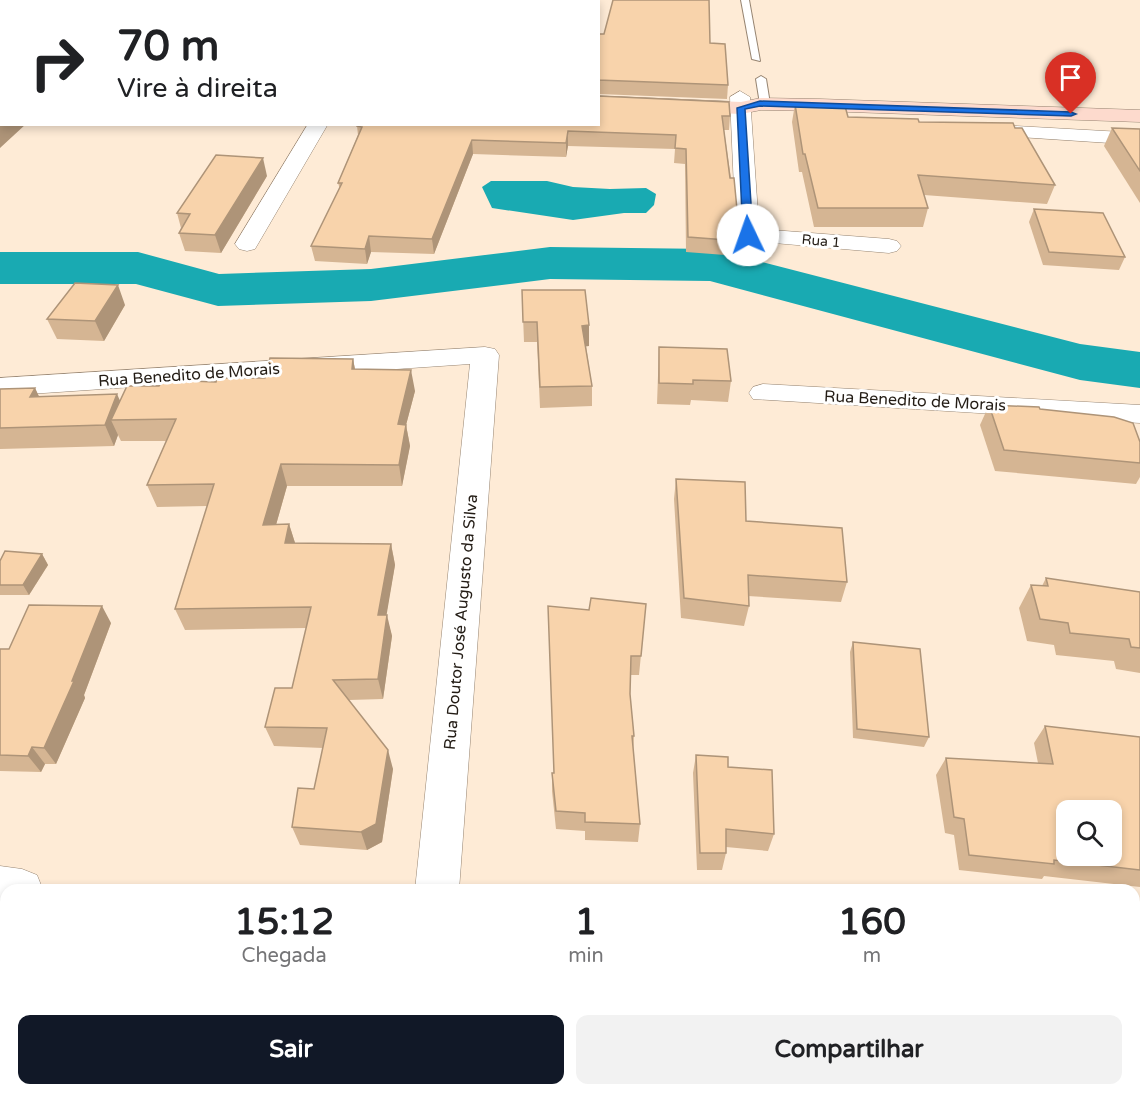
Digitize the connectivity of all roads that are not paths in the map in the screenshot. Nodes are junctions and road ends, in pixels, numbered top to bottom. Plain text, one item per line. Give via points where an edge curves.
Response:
1 (745, 0) edge
2 (757, 59) dead end
3 (761, 80) dead end
4 (600, 90) edge
5 (600, 102) edge
6 (752, 103) junction
7 (820, 105) junction
8 (1140, 117) edge
9 (317, 126) edge
10 (1140, 139) edge
11 (247, 244) dead end
12 (889, 246) dead end
13 (485, 355) joint
14 (0, 387) edge
15 (763, 393) dead end
16 (1140, 414) edge
17 (438, 884) edge

1 - 2 lane
3 - 6 lane
4 - 6 main road
5 - 6 main road
6 - 7 main road
6 - 12 street, Rua 1 via 748,235
7 - 8 main road
7 - 10 street via 853,120 876,123
9 - 11 street
13 - 14 street, Rua Benedito de Morais
13 - 17 street, Rua Doutor José Augusto da Silva
15 - 16 street, Rua Benedito de Morais

